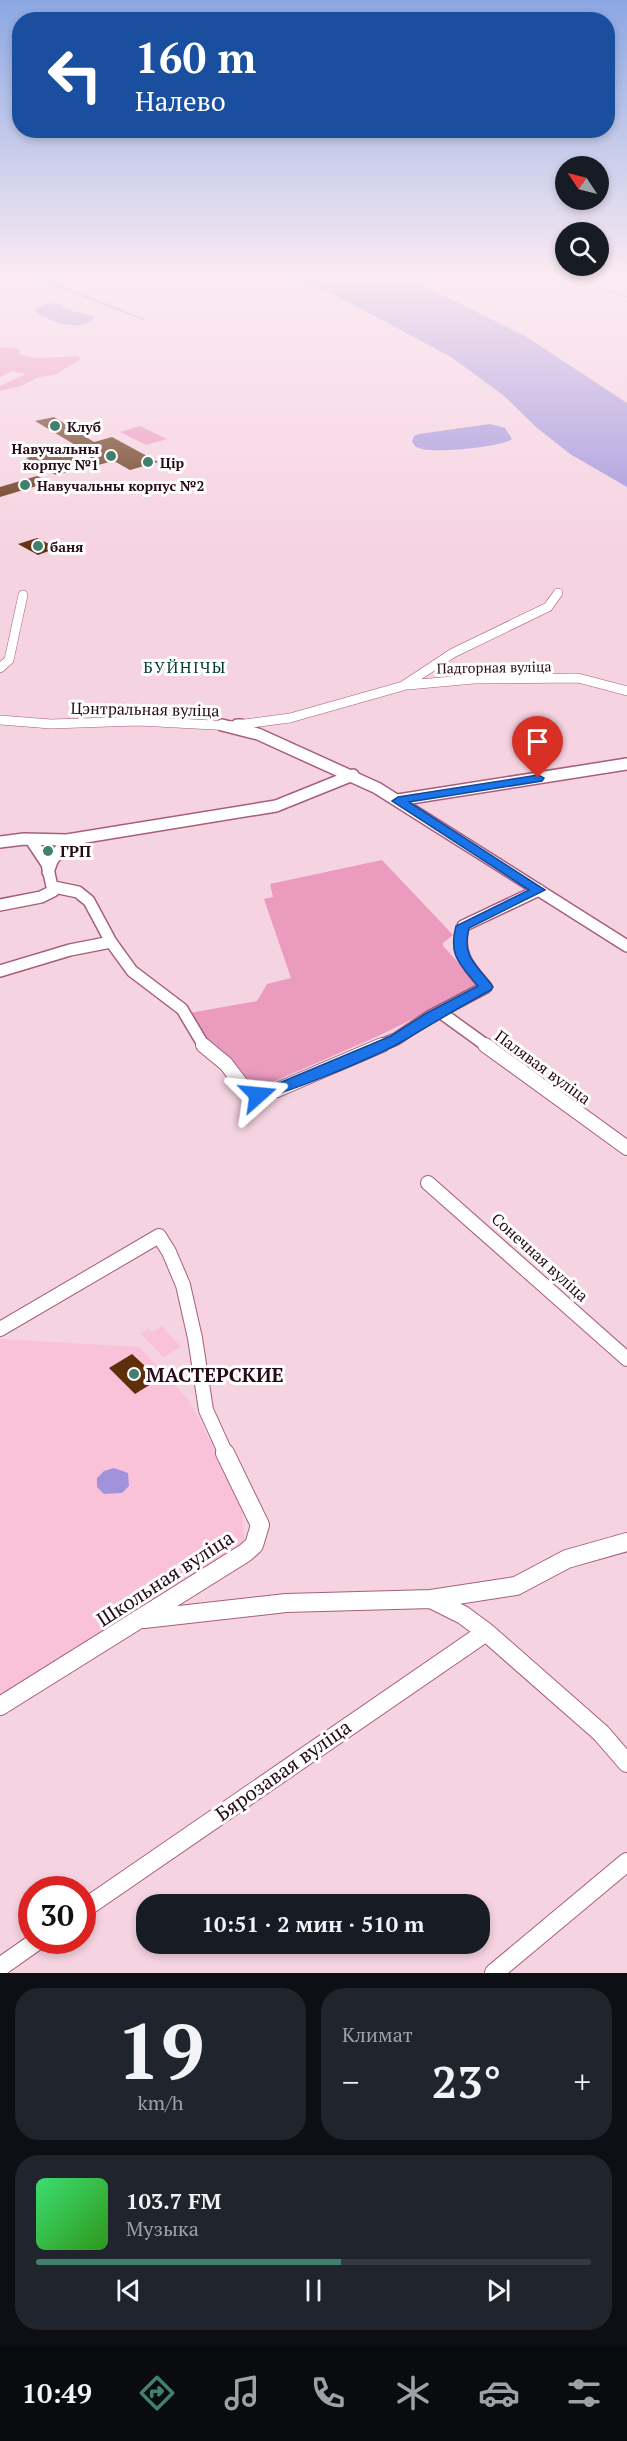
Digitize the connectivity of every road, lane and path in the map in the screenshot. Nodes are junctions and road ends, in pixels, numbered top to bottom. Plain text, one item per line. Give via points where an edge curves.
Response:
1 (558, 593) dead end
2 (23, 595) dead end
3 (0, 668) edge
4 (403, 686) junction
5 (627, 691) edge
6 (0, 720) edge
7 (230, 725) junction
8 (627, 764) edge
9 (353, 775) junction
10 (398, 801) junction
11 (31, 840) junction
12 (67, 840) junction
13 (0, 842) edge
14 (48, 872) junction
15 (54, 887) junction
16 (539, 890) junction
17 (0, 905) edge
18 (111, 942) junction
19 (627, 946) edge
20 (0, 971) edge
21 (440, 1012) junction
22 (627, 1148) edge
23 (428, 1183) dead end
24 (0, 1329) edge
25 (627, 1359) edge
26 (627, 1542) edge
27 (431, 1599) junction
28 (141, 1620) junction
29 (486, 1632) junction
30 (0, 1706) edge
31 (627, 1763) edge
32 (627, 1862) edge
33 (96, 1900) edge
34 (19, 1954) edge
35 (0, 1967) edge
36 (494, 1973) edge

1 - 4 street, Падгорная вуліца via 548,607 453,653
2 - 3 street via 9,660
4 - 5 street, Падгорная вуліца via 474,679 586,679
4 - 7 street, Падгорная вуліца via 290,718
6 - 7 street, Цэнтральная вуліца
7 - 9 street, Цэнтральная вуліца
8 - 10 street
9 - 10 street, Цэнтральная вуліца
9 - 12 street via 284,805
10 - 16 street, Цэнтральная вуліца
11 - 12 street
11 - 13 street
11 - 14 street
12 - 14 street via 51,861
14 - 15 street
15 - 17 street via 48,895
15 - 18 street via 78,892 89,901
16 - 19 street, Цэнтральная вуліца
16 - 21 street via 463,926 460,954 486,987
18 - 20 street
18 - 21 street via 132,971 182,1009 204,1046 226,1064 245,1089 258,1095 396,1039
21 - 22 street, Палявая вуліца
23 - 25 street, Сонечная вуліца
24 - 28 street, Школьная вуліца via 159,1236 170,1252 190,1301 207,1415 260,1525 254,1545 245,1553
26 - 27 street via 567,1559 516,1586
27 - 28 street via 286,1603
27 - 29 street
28 - 30 street, Школьная вуліца
29 - 31 street via 601,1733
29 - 33 street, Бярозавая вуліца
32 - 36 street
34 - 35 street

